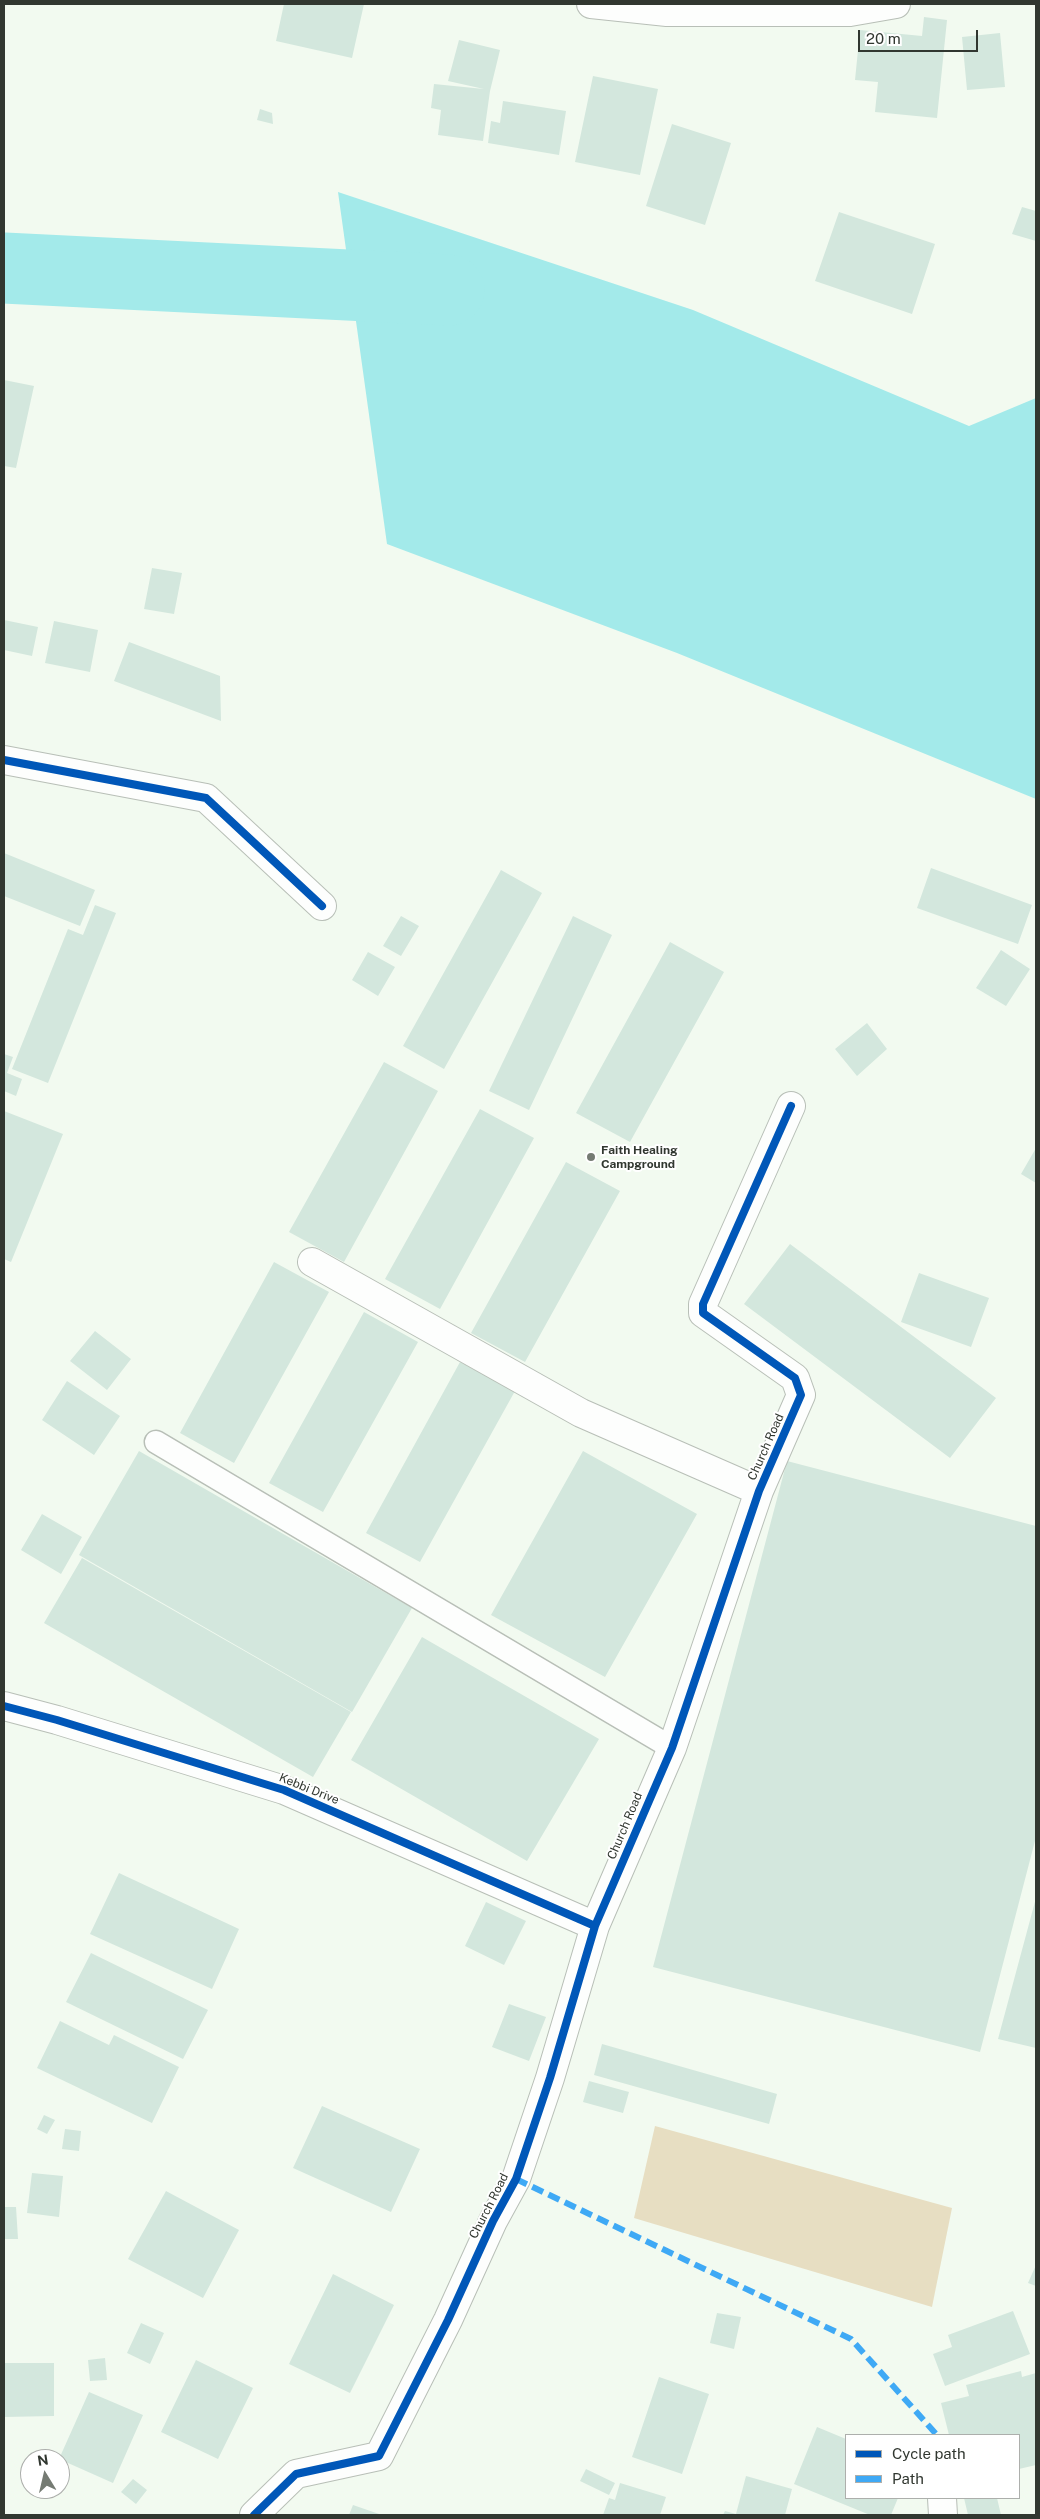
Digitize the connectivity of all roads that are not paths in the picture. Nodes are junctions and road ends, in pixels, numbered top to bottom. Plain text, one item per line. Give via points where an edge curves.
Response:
1 (591, 4) edge
2 (896, 4) edge
3 (4, 760) edge
4 (322, 906) dead end
5 (790, 1106) dead end
6 (312, 1262) dead end
7 (156, 1442) dead end
8 (759, 1491) junction
9 (4, 1706) edge
10 (672, 1748) junction
11 (595, 1926) junction
12 (942, 2499) edge
13 (254, 2515) edge
14 (943, 2515) edge

1 - 2 street via 667,12 850,12
3 - 4 street via 206,798
5 - 8 street, Church Road via 703,1304 703,1313 795,1378 801,1395
6 - 8 street via 581,1413
7 - 10 lane
8 - 10 street, Church Road
9 - 11 street, Kebbi Drive via 284,1790
10 - 11 street, Church Road
11 - 13 street, Church Road via 516,2179 379,2456 296,2474
12 - 14 street

